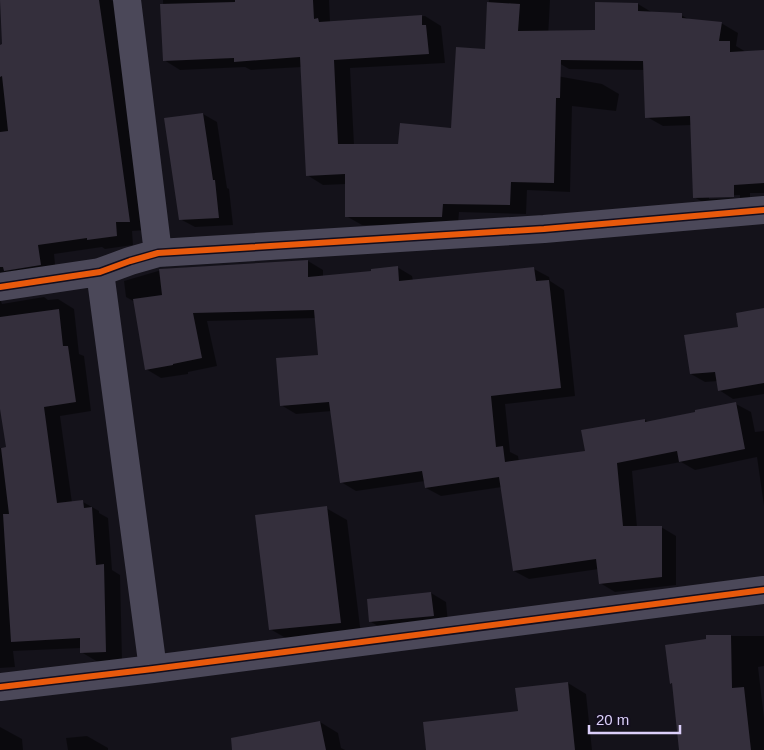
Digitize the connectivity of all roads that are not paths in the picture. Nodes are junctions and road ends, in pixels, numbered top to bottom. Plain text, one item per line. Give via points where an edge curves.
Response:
1 (127, 0) edge
2 (764, 210) edge
3 (158, 253) junction
4 (100, 272) junction
5 (0, 287) edge
6 (764, 590) edge
7 (153, 669) junction
8 (0, 687) edge

1 - 3 street
2 - 3 street via 544,230
3 - 4 street
4 - 5 street
4 - 7 street
6 - 7 street
7 - 8 street

